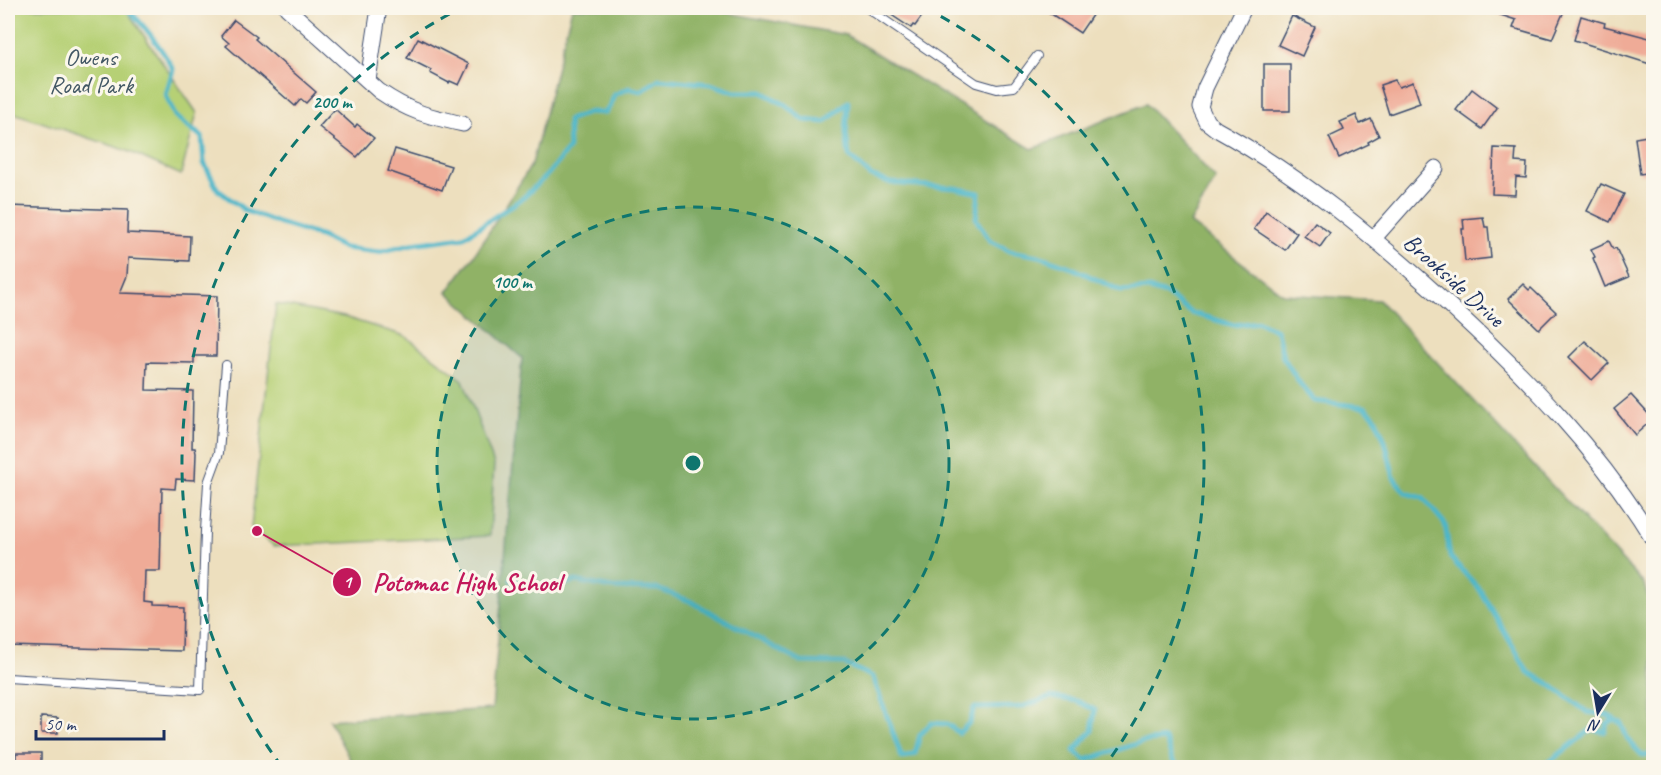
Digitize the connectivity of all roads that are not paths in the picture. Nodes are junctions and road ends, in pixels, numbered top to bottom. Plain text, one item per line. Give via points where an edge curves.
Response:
1 (287, 8) edge
2 (379, 8) edge
3 (867, 8) edge
4 (1244, 8) edge
5 (1037, 56) dead end
6 (368, 80) junction
7 (463, 124) dead end
8 (1436, 168) dead end
9 (1374, 238) junction
10 (226, 365) dead end
11 (1653, 541) edge
12 (8, 678) edge

1 - 6 street
2 - 6 street
3 - 5 lane via 976,83 997,89 1014,87
4 - 9 street, Brookside Drive via 1205,88 1200,107 1207,122 1276,165
6 - 7 street via 411,111
8 - 9 street
9 - 11 street, Brookside Drive via 1546,399 1600,463
10 - 12 lane via 219,453 208,483 200,690

